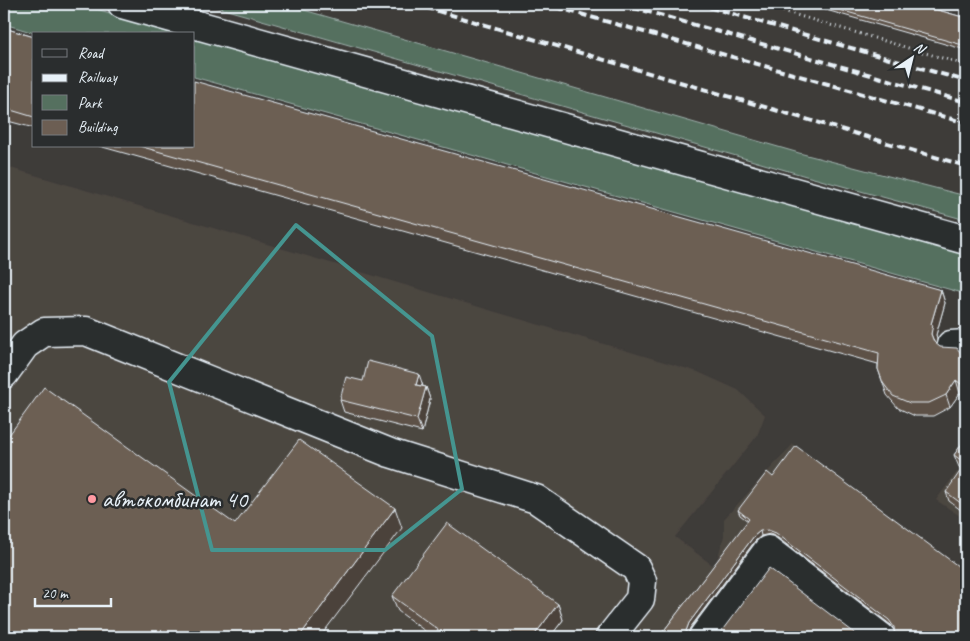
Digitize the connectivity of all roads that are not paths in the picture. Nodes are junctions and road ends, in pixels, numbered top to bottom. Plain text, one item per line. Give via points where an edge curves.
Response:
1 (122, 4) edge
2 (966, 240) edge
3 (4, 374) edge
4 (610, 637) edge
5 (703, 637) edge
6 (881, 637) edge

1 - 2 lane
3 - 4 lane via 25,345 44,332 86,330 390,453 536,499 636,568 642,581 640,599
5 - 6 lane via 768,550

